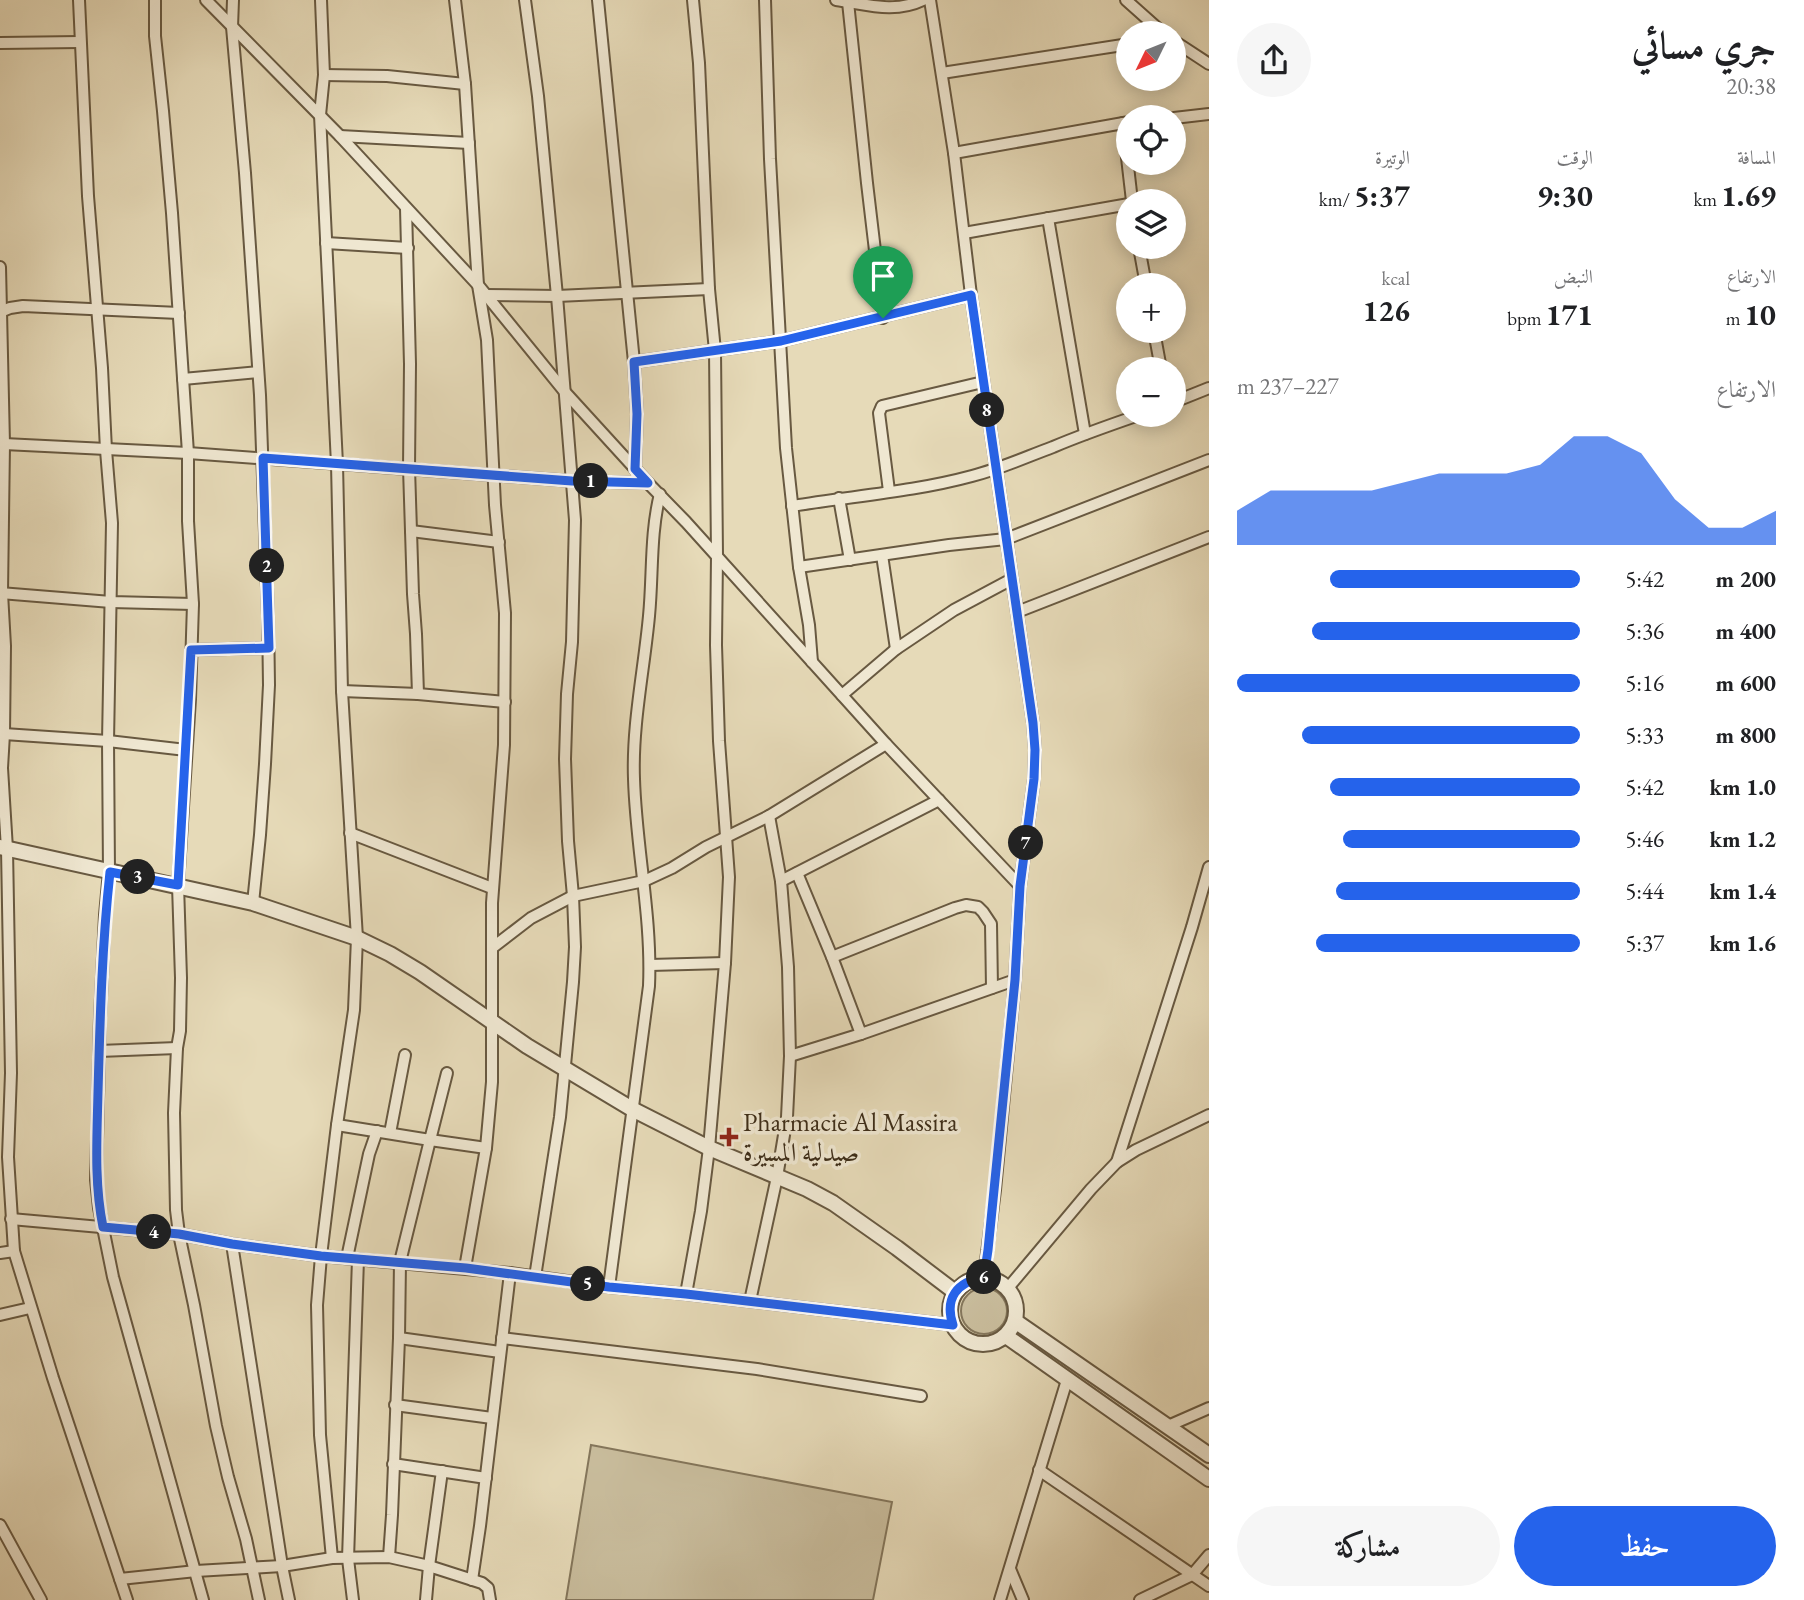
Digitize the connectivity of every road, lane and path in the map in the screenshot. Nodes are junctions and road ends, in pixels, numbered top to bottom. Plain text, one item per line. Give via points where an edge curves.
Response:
1 (79, 0) edge
2 (155, 0) edge
3 (206, 0) edge
4 (233, 0) edge
5 (321, 0) edge
6 (455, 0) edge
7 (525, 0) edge
8 (598, 0) edge
9 (693, 0) edge
10 (765, 0) edge
11 (923, 0) edge
12 (930, 0) edge
13 (1126, 0) edge
14 (842, 1) edge
15 (1150, 21) edge
16 (232, 27) junction
17 (80, 42) junction
18 (0, 43) edge
19 (1116, 46) edge
20 (1186, 49) edge
21 (1209, 64) edge
22 (942, 73) junction
23 (324, 75) junction
24 (465, 83) junction
25 (1209, 114) edge
26 (320, 115) junction
27 (1186, 117) edge
28 (1116, 125) edge
29 (340, 136) junction
30 (469, 143) junction
31 (954, 153) junction
32 (1116, 206) edge
33 (406, 208) junction
34 (1048, 218) junction
35 (964, 233) junction
36 (326, 243) junction
37 (408, 248) junction
38 (0, 267) edge
39 (478, 285) junction
40 (709, 289) junction
41 (626, 293) junction
42 (486, 295) junction
43 (971, 295) junction
44 (557, 296) junction
45 (97, 310) junction
46 (1, 311) edge
47 (179, 313) junction
48 (883, 318) junction
49 (781, 341) junction
50 (715, 351) junction
51 (634, 362) junction
52 (258, 372) junction
53 (183, 379) junction
54 (984, 382) junction
55 (1209, 388) edge
56 (565, 392) junction
57 (1186, 397) edge
58 (1, 411) edge
59 (1116, 423) edge
60 (1085, 434) junction
61 (4, 444) junction
62 (106, 450) junction
63 (188, 453) junction
64 (263, 458) junction
65 (1209, 460) edge
66 (337, 464) junction
67 (409, 468) junction
68 (635, 469) junction
69 (996, 470) junction
70 (494, 475) junction
71 (572, 481) junction
72 (648, 483) junction
73 (890, 491) junction
74 (660, 494) junction
75 (839, 498) junction
76 (2, 499) edge
77 (792, 506) junction
78 (411, 531) junction
79 (1209, 537) edge
80 (1006, 539) junction
81 (499, 542) junction
82 (882, 555) junction
83 (717, 556) junction
84 (850, 559) junction
85 (799, 567) junction
86 (1012, 579) junction
87 (1, 593) edge
88 (111, 602) junction
89 (193, 604) junction
90 (1017, 612) junction
91 (2, 646) edge
92 (269, 648) junction
93 (896, 649) junction
94 (191, 650) junction
95 (812, 662) junction
96 (342, 691) junction
97 (418, 694) junction
98 (842, 695) junction
99 (505, 702) junction
100 (2, 706) edge
101 (4, 734) junction
102 (108, 741) junction
103 (886, 744) junction
104 (186, 750) junction
105 (1, 768) edge
106 (939, 800) junction
107 (769, 816) junction
108 (351, 833) junction
109 (727, 837) junction
110 (4, 848) edge
111 (1209, 867) edge
112 (110, 872) junction
113 (797, 873) junction
114 (644, 881) junction
115 (781, 881) junction
116 (178, 885) junction
117 (1020, 886) junction
118 (492, 888) junction
119 (573, 896) junction
120 (253, 903) junction
121 (356, 937) junction
122 (492, 948) junction
123 (832, 957) junction
124 (724, 962) junction
125 (650, 965) junction
126 (1015, 980) junction
127 (992, 988) junction
128 (5, 1016) edge
129 (493, 1023) junction
130 (861, 1034) junction
131 (177, 1048) junction
132 (99, 1051) junction
133 (405, 1055) dead end
134 (790, 1056) junction
135 (566, 1070) junction
136 (447, 1073) dead end
137 (632, 1110) junction
138 (1209, 1115) edge
139 (337, 1125) junction
140 (377, 1131) junction
141 (390, 1133) junction
142 (429, 1140) junction
143 (486, 1148) junction
144 (709, 1148) junction
145 (1117, 1162) junction
146 (776, 1177) junction
147 (11, 1219) junction
148 (103, 1227) junction
149 (179, 1234) junction
150 (232, 1244) junction
151 (14, 1251) junction
152 (0, 1253) edge
153 (321, 1256) junction
154 (353, 1258) junction
155 (400, 1262) junction
156 (466, 1268) junction
157 (510, 1273) junction
158 (535, 1277) junction
159 (984, 1277) junction
160 (609, 1287) junction
161 (1008, 1288) junction
162 (955, 1292) junction
163 (686, 1294) junction
164 (750, 1301) junction
165 (30, 1308) junction
166 (0, 1315) edge
167 (1015, 1321) junction
168 (953, 1325) junction
169 (1006, 1336) junction
170 (399, 1338) junction
171 (502, 1338) junction
172 (500, 1352) junction
173 (1067, 1380) junction
174 (921, 1396) dead end
175 (395, 1405) junction
176 (1209, 1408) edge
177 (492, 1418) junction
178 (1168, 1426) junction
179 (1205, 1448) edge
180 (393, 1464) junction
181 (1039, 1470) junction
182 (442, 1471) junction
183 (486, 1478) junction
184 (1209, 1479) edge
185 (0, 1525) edge
186 (1209, 1555) edge
187 (332, 1558) junction
188 (389, 1558) junction
189 (348, 1559) junction
190 (282, 1566) junction
191 (429, 1566) junction
192 (253, 1568) junction
193 (1010, 1569) junction
194 (195, 1571) junction
195 (1192, 1574) junction
196 (120, 1579) junction
197 (472, 1580) junction
198 (1209, 1586) edge
199 (41, 1600) edge
200 (127, 1600) edge
201 (203, 1600) edge
202 (259, 1600) edge
203 (289, 1600) edge
204 (352, 1600) edge
205 (426, 1600) edge
206 (490, 1600) edge
207 (1000, 1600) edge
208 (1023, 1600) edge
209 (1140, 1600) edge

1 - 17 street
2 - 47 street
3 - 16 street
4 - 16 street
5 - 23 street
6 - 24 street
7 - 44 street
8 - 41 street
9 - 40 street
10 - 49 street
11 - 14 street via 901,8
12 - 22 street
13 - 15 street
14 - 48 street
16 - 26 street
16 - 52 street
17 - 18 street
17 - 45 street
19 - 22 street
20 - 21 street
22 - 31 street
23 - 24 street
23 - 26 street
24 - 30 street
25 - 27 street
26 - 29 street
26 - 36 street
28 - 31 street
29 - 30 street
29 - 33 street
30 - 39 street
31 - 35 street
32 - 34 street
33 - 37 street
33 - 39 street
34 - 35 street
34 - 60 street
35 - 43 street
36 - 37 street
36 - 66 street
37 - 67 street
38 - 46 street
39 - 42 street
39 - 70 street via 487,340
40 - 41 street
40 - 50 street
41 - 44 street
41 - 51 street
42 - 44 street
42 - 56 street
43 - 48 street
43 - 54 street
44 - 56 street
45 - 46 street via 23,306
45 - 47 street
45 - 62 street
46 - 58 street
47 - 53 street
48 - 49 street
49 - 50 street
49 - 77 street
50 - 51 street
50 - 83 street
51 - 68 street
52 - 53 street
52 - 64 street
53 - 63 street
54 - 69 street
54 - 73 street via 881,406
55 - 57 street
56 - 68 street
56 - 71 street
58 - 61 street
59 - 60 street
60 - 69 street
61 - 62 street
61 - 76 street
62 - 63 street
62 - 88 street via 112,523
63 - 64 street
63 - 89 street
64 - 66 street
64 - 92 street
65 - 80 street
66 - 67 street
66 - 96 street
67 - 70 street
67 - 78 street
68 - 72 street
69 - 73 street
69 - 80 street
70 - 71 street
70 - 81 street
71 - 72 street
71 - 119 street via 575,560 565,759
72 - 74 street
73 - 75 street
74 - 83 street
74 - 114 street via 635,749
75 - 77 street
75 - 84 street
76 - 87 street
77 - 85 street
78 - 81 street
78 - 97 street
79 - 90 street
80 - 82 street
80 - 86 street
81 - 99 street
82 - 84 street
82 - 93 street
83 - 95 street
83 - 109 street via 719,741
84 - 85 street
85 - 95 street
86 - 90 street
86 - 93 street
87 - 88 street
87 - 91 street
88 - 89 street
88 - 102 street
89 - 94 street
90 - 117 street via 1035,750
91 - 100 street
92 - 94 street
92 - 120 street
93 - 98 street
94 - 104 street
95 - 98 street
96 - 97 street
96 - 108 street
97 - 99 street
98 - 103 street
99 - 118 street
100 - 101 street
101 - 102 street
101 - 105 street
102 - 104 street
102 - 112 street
103 - 106 street
103 - 107 street
104 - 116 street
105 - 110 street
106 - 113 street
106 - 117 street
107 - 109 street
107 - 115 street
108 - 118 street
108 - 121 street
109 - 114 street
109 - 124 street
110 - 112 street
110 - 128 street
111 - 145 street
112 - 116 street
112 - 132 street
113 - 115 street
113 - 123 street
114 - 119 street
114 - 125 street
115 - 134 street
116 - 120 street
116 - 131 street via 181,978
117 - 126 street
118 - 122 street
119 - 122 street via 531,918
119 - 135 street via 574,970
120 - 121 street
121 - 129 street via 420,972
121 - 139 street via 354,1010
122 - 129 street
123 - 127 street via 973,905 991,924
123 - 130 street
124 - 125 street
124 - 144 street
125 - 137 street
126 - 127 street
126 - 159 street
127 - 130 street
128 - 147 street
129 - 135 street
129 - 143 street
130 - 134 street
131 - 132 street
131 - 149 street via 174,1160
132 - 148 street via 96,1180
133 - 141 street
134 - 146 street
135 - 137 street
135 - 158 street
136 - 142 street
137 - 144 street
137 - 160 street
138 - 145 street
139 - 140 street
139 - 153 street
140 - 141 street
140 - 154 street via 369,1154
141 - 142 street
142 - 143 street
142 - 155 street
143 - 156 street
144 - 146 street
144 - 163 street
145 - 161 street
146 - 162 street via 833,1203
146 - 164 street
147 - 148 street
147 - 151 street
148 - 149 street
148 - 194 street via 121,1309
149 - 150 street
149 - 192 street via 216,1426
150 - 153 street
150 - 190 street
151 - 152 street
151 - 165 street
153 - 154 street
153 - 187 street via 317,1305 320,1435
154 - 155 street
154 - 189 street
155 - 156 street
155 - 170 street
156 - 157 street
157 - 158 street
157 - 171 street
158 - 160 street
159 - 161 street
159 - 162 street via 971,1279
160 - 163 street
161 - 167 street via 1017,1309
162 - 168 street via 950,1304
163 - 164 street
164 - 168 street
165 - 166 street
165 - 196 street
167 - 169 street
167 - 178 street
168 - 169 street via 977,1344
169 - 173 street
170 - 172 street
170 - 175 street
171 - 172 street
171 - 174 street via 757,1369
172 - 177 street
173 - 181 street
173 - 184 street
175 - 177 street
175 - 180 street
176 - 178 street
177 - 183 street
178 - 179 street
180 - 182 street
180 - 188 street
181 - 193 street
181 - 195 street
182 - 183 street
182 - 191 street
183 - 197 street
185 - 199 street
186 - 195 street
187 - 189 street
187 - 190 street
188 - 189 street
188 - 191 street
189 - 204 street
190 - 192 street
190 - 203 street
191 - 197 street
191 - 205 street
192 - 194 street
192 - 202 street
193 - 207 street
193 - 208 street
194 - 196 street
194 - 201 street
195 - 198 street
195 - 209 street
196 - 200 street
197 - 206 street via 488,1588

